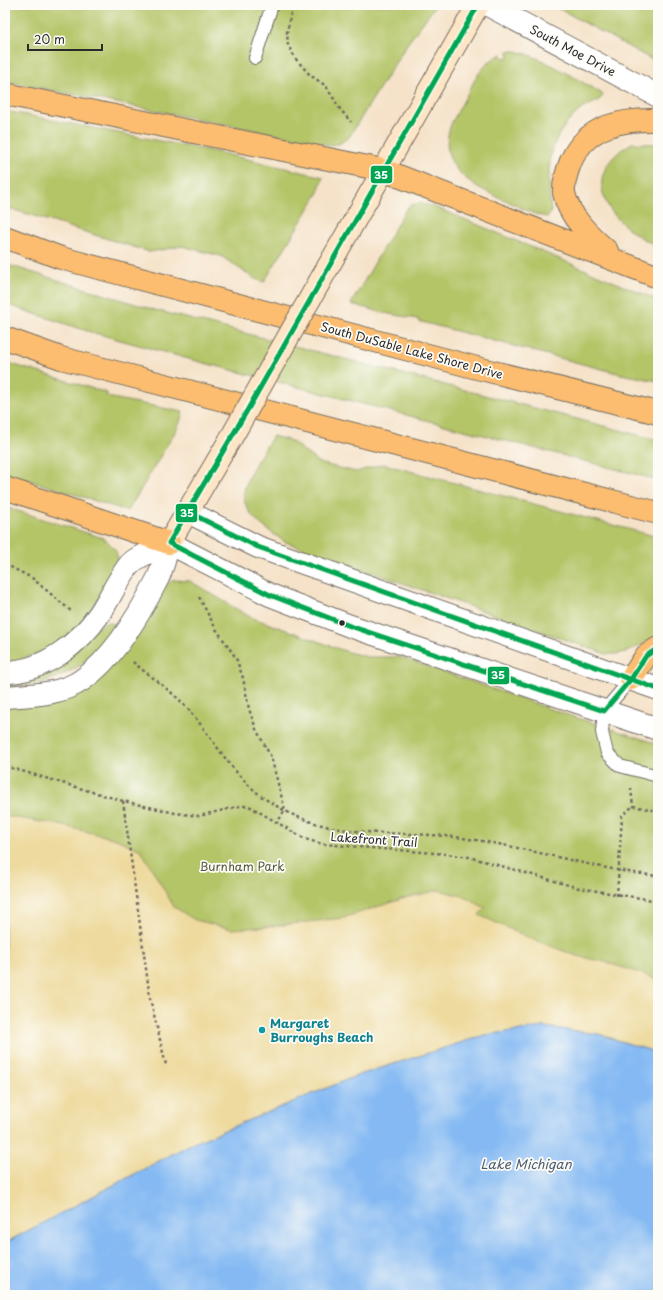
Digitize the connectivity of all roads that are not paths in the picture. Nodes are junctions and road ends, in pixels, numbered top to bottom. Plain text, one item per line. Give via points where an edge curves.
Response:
1 (272, 5) edge
2 (478, 5) edge
3 (488, 5) edge
4 (255, 58) dead end
5 (5, 94) edge
6 (658, 96) edge
7 (658, 120) edge
8 (383, 170) junction
9 (5, 237) edge
10 (615, 259) junction
11 (658, 277) edge
12 (5, 338) edge
13 (658, 413) edge
14 (5, 488) edge
15 (188, 512) junction
16 (658, 513) edge
17 (169, 543) junction
18 (658, 648) edge
19 (5, 672) edge
20 (631, 679) junction
21 (658, 689) edge
22 (5, 697) edge
23 (604, 711) junction
24 (658, 729) edge
25 (658, 776) edge

1 - 4 lane
2 - 8 main road
3 - 6 street, South Moe Drive
5 - 8 highway
7 - 10 highway via 616,124 595,131 577,148 566,173 564,193 574,217
8 - 10 highway
8 - 15 main road, bridge
9 - 13 highway, South DuSable Lake Shore Drive via 68,260
10 - 11 highway
12 - 16 highway via 61,358
14 - 17 highway
15 - 17 main road
15 - 20 street via 258,547
17 - 19 street via 132,563 100,614 79,639 62,652 38,664 14,672
17 - 22 street via 159,576 136,617 102,662 81,681 62,689
17 - 23 street via 270,595 358,629
18 - 20 highway via 646,656
20 - 21 street
20 - 23 lane
23 - 24 street
23 - 25 lane via 602,732 608,752 620,766

